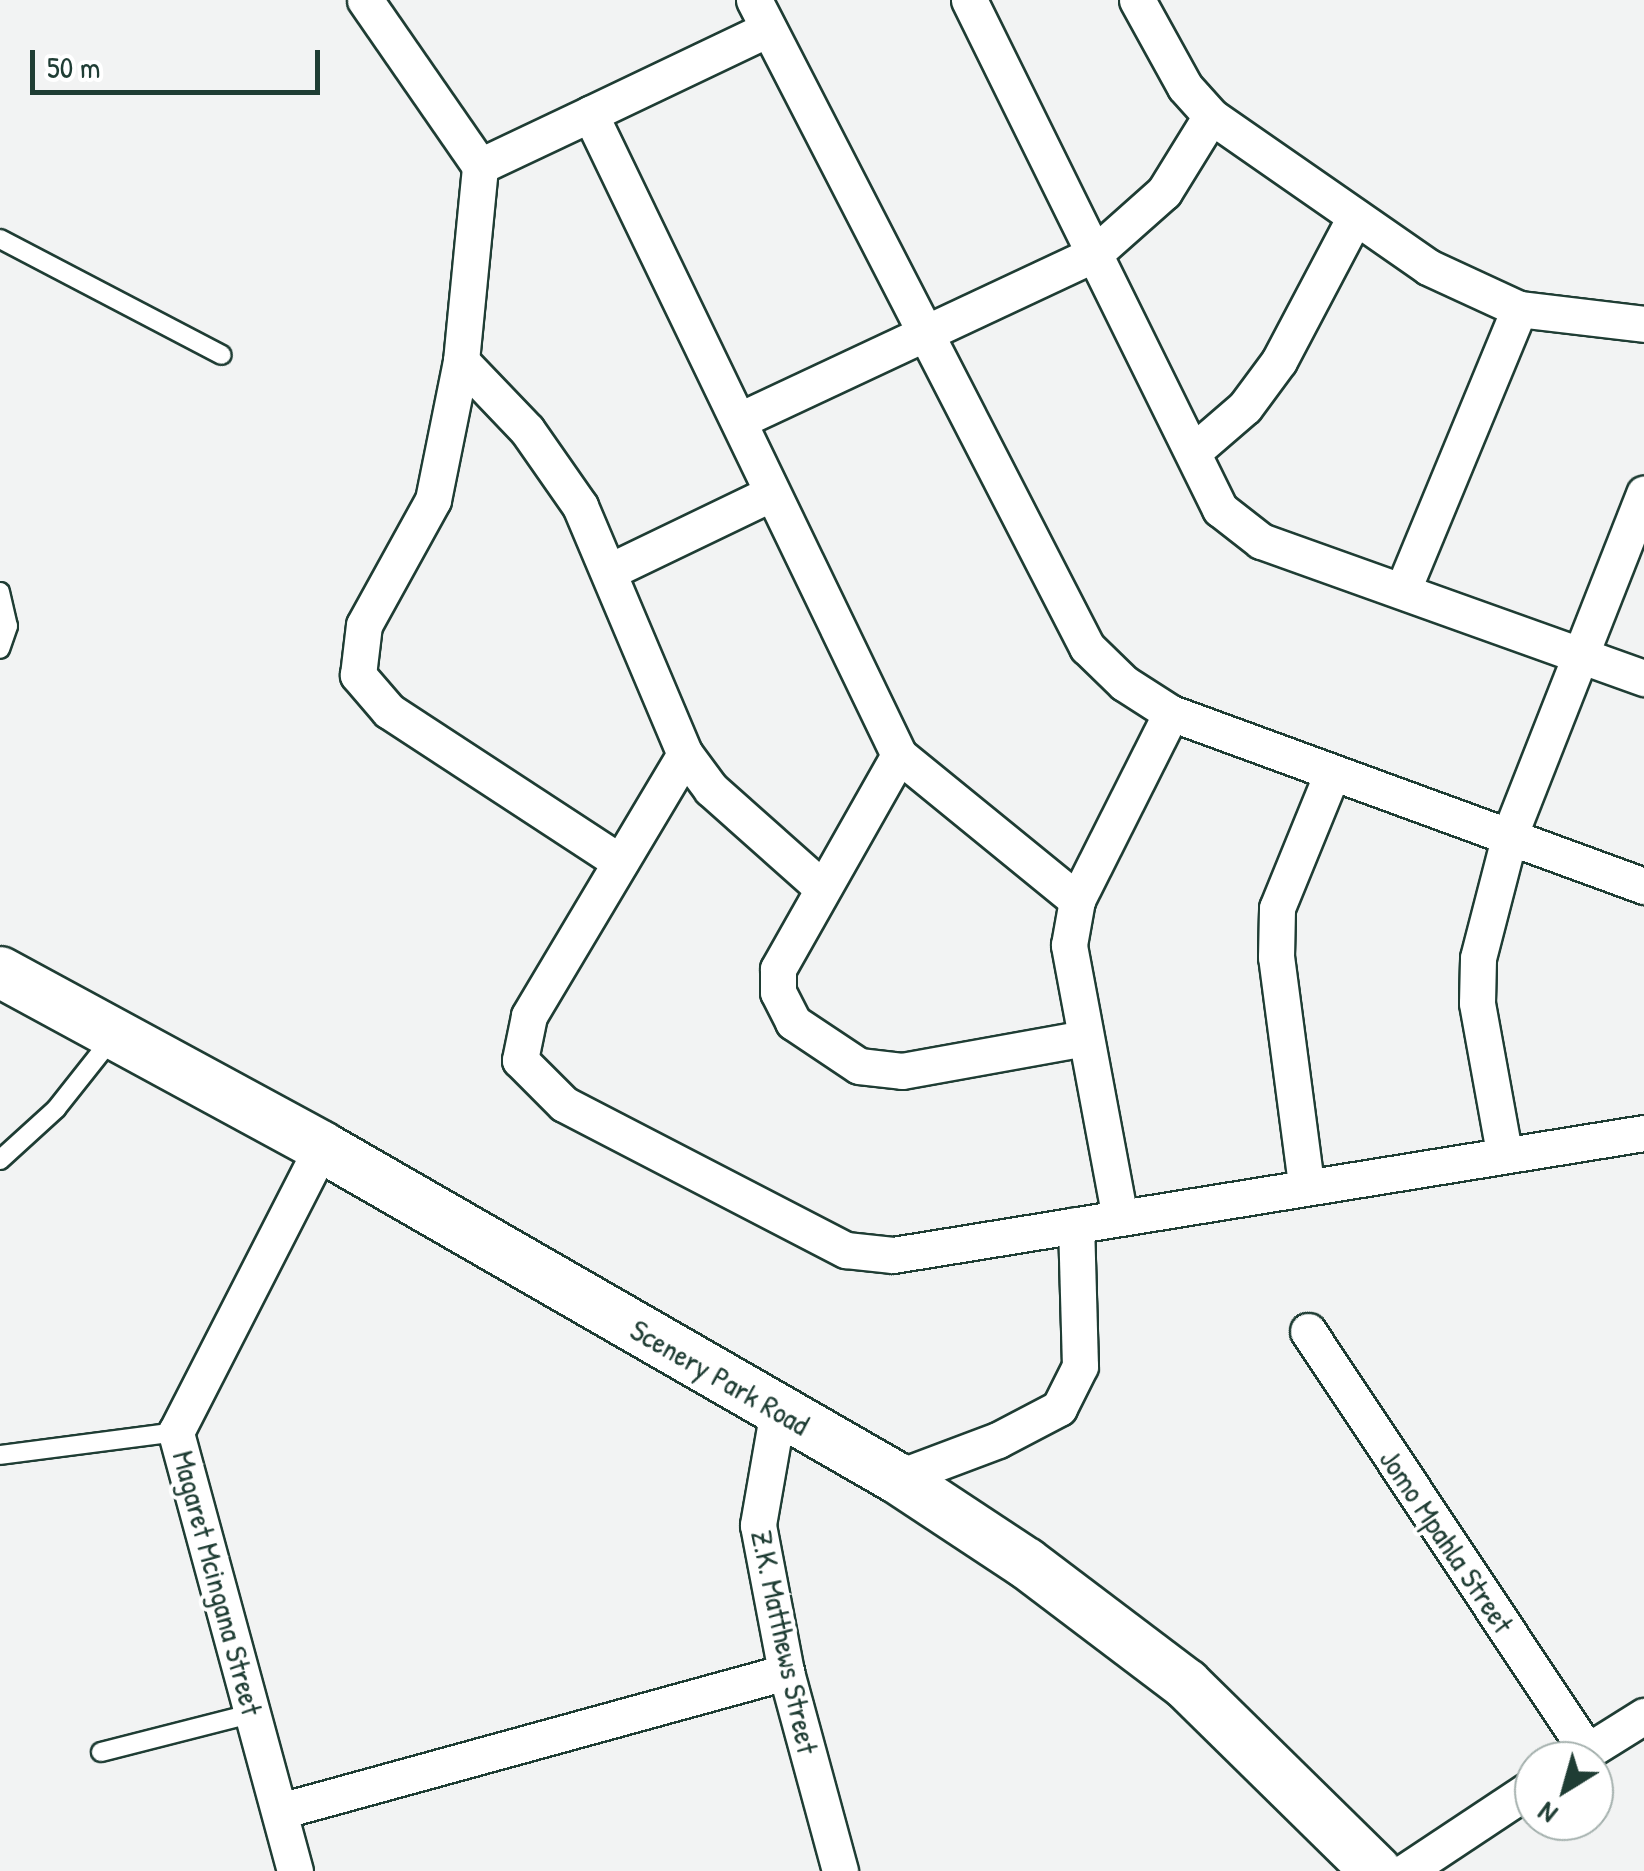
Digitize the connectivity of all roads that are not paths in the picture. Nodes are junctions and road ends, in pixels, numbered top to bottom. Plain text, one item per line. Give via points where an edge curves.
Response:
1 (969, 0) edge
2 (1136, 0) edge
3 (380, 4) edge
4 (761, 15) edge
5 (590, 114) junction
6 (1211, 116) junction
7 (480, 166) junction
8 (1355, 217) junction
9 (0, 238) edge
10 (1093, 256) junction
11 (1519, 309) junction
12 (1644, 324) edge
13 (921, 334) junction
14 (222, 355) dead end
15 (462, 361) junction
16 (740, 420) junction
17 (1194, 451) junction
18 (1644, 493) edge
19 (770, 494) junction
20 (610, 571) junction
21 (1404, 587) junction
22 (0, 592) edge
23 (0, 650) edge
24 (1578, 656) junction
25 (1644, 678) edge
26 (1171, 712) junction
27 (686, 754) junction
28 (899, 755) junction
29 (1332, 773) junction
30 (1510, 834) junction
31 (620, 862) junction
32 (1644, 886) edge
33 (821, 887) junction
34 (1077, 900) junction
35 (0, 972) edge
36 (114, 1037) junction
37 (1085, 1038) junction
38 (1644, 1133) edge
39 (322, 1146) junction
40 (1504, 1152) junction
41 (0, 1160) edge
42 (1306, 1184) junction
43 (1120, 1218) junction
44 (1076, 1225) junction
45 (1308, 1330) dead end
46 (778, 1410) junction
47 (176, 1432) junction
48 (0, 1455) edge
49 (897, 1478) junction
50 (786, 1672) junction
51 (254, 1713) junction
52 (1644, 1716) edge
53 (1569, 1741) edge
54 (1603, 1741) edge
55 (101, 1752) dead end
56 (1514, 1799) edge
57 (280, 1812) junction
58 (295, 1871) edge
59 (840, 1871) edge
60 (1376, 1871) edge
61 (1406, 1871) edge

1 - 10 street
2 - 6 street via 1185,87
3 - 7 street
4 - 5 street
4 - 13 street
5 - 7 street
5 - 16 street
6 - 8 street
6 - 10 street via 1164,192
7 - 15 street
8 - 11 street via 1465,288
8 - 17 street via 1279,362 1245,406
9 - 14 lane
10 - 13 street
10 - 17 street
11 - 12 street
11 - 21 street
13 - 16 street
13 - 26 street via 1087,647 1124,682
15 - 20 street via 527,430 580,506
15 - 31 street via 433,500 364,625 358,675 389,711
16 - 19 street
17 - 21 street via 1220,509 1240,528
18 - 24 street
19 - 20 street
19 - 28 street
20 - 27 street
21 - 24 street
22 - 23 lane via 8,626
24 - 25 street
24 - 30 street
26 - 29 street
26 - 34 street
27 - 31 street
27 - 33 street via 711,789
28 - 33 street
28 - 34 street
29 - 30 street
29 - 42 street via 1276,908 1276,957
30 - 32 street
30 - 40 street via 1478,958 1477,1003
31 - 44 street via 520,1038 520,1060 537,1083 564,1104 846,1250 893,1255
33 - 37 street via 778,970 778,992 792,1022 823,1046 859,1066 902,1071
34 - 37 street via 1070,946
35 - 36 street, Scenery Park Road
36 - 39 street, Scenery Park Road
36 - 41 lane via 56,1109
37 - 43 street
38 - 40 street
39 - 46 street, Scenery Park Road
39 - 47 street, Magaret Mcingana Street
40 - 42 street
42 - 43 street
43 - 44 street
44 - 49 street via 1080,1366 1059,1408 998,1440
45 - 53 street, Jomo Mpahla Street
46 - 49 street, Scenery Park Road
46 - 50 street, Z.K. Matthews Street via 758,1525
47 - 48 lane
47 - 51 street, Magaret Mcingana Street
49 - 60 street, Scenery Park Road via 1026,1563 1186,1684
50 - 57 street
50 - 59 street, Z.K. Matthews Street
51 - 55 lane
51 - 57 street, Magaret Mcingana Street
52 - 54 street
56 - 61 street
57 - 58 street, Magaret Mcingana Street

